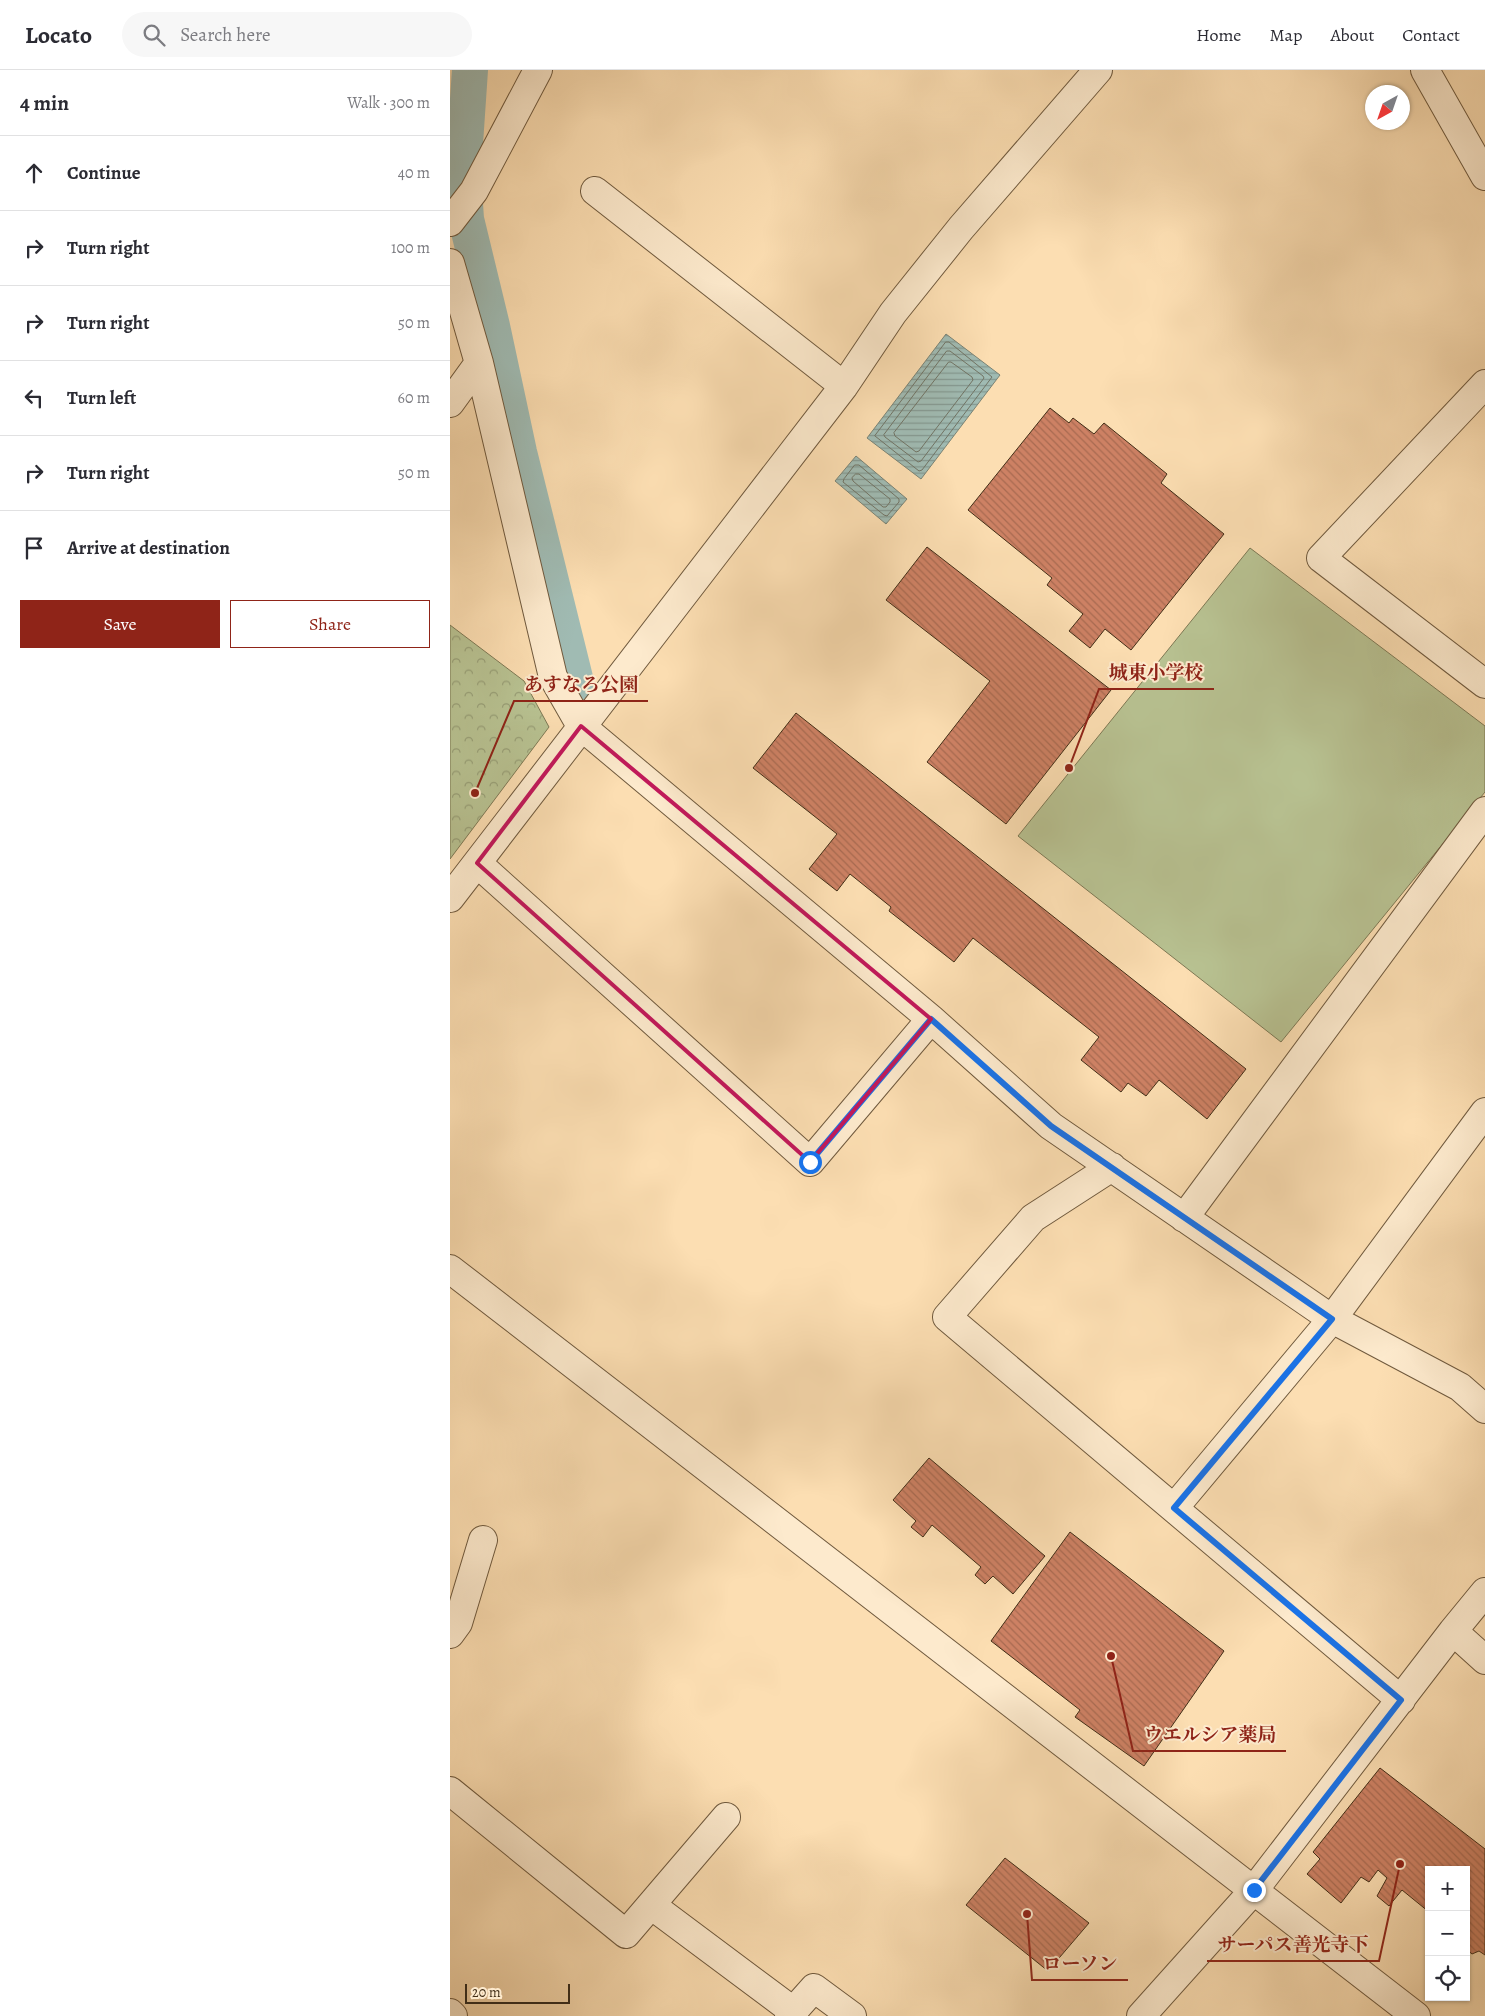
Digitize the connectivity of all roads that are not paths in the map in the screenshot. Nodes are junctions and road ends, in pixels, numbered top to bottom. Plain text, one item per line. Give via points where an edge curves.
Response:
1 (538, 70) edge
2 (1098, 70) edge
3 (1425, 70) edge
4 (1485, 176) edge
5 (595, 192) dead end
6 (452, 219) edge
7 (450, 263) edge
8 (479, 363) junction
9 (1485, 384) edge
10 (844, 386) junction
11 (450, 403) edge
12 (1485, 684) edge
13 (582, 726) junction
14 (1485, 811) edge
15 (477, 863) junction
16 (450, 898) edge
17 (931, 1019) junction
18 (1485, 1112) edge
19 (1112, 1167) junction
20 (1184, 1218) junction
21 (450, 1269) edge
22 (1332, 1319) junction
23 (1485, 1409) edge
24 (1174, 1508) junction
25 (483, 1540) dead end
26 (1485, 1592) edge
27 (1452, 1631) junction
28 (450, 1634) edge
29 (1485, 1660) edge
30 (1401, 1700) junction
31 (450, 1791) edge
32 (726, 1817) dead end
33 (1254, 1890) junction
34 (651, 1904) junction
35 (450, 2013) edge
36 (791, 2014) edge
37 (454, 2016) edge
38 (852, 2016) edge
39 (1141, 2016) edge
40 (1416, 2016) edge

1 - 6 street via 474,191
2 - 10 street via 961,228 893,313
3 - 4 street
5 - 10 street
7 - 8 street
8 - 11 street
8 - 13 street via 553,677
9 - 12 street via 1321,558
10 - 13 street
13 - 15 street
13 - 17 street
14 - 20 street
15 - 16 street
15 - 17 street via 810,1162
17 - 19 street via 1051,1126
18 - 22 street
19 - 20 street
19 - 24 street via 1033,1218 947,1317
20 - 22 street
21 - 33 street
22 - 23 street via 1460,1388
22 - 24 street
24 - 30 street
25 - 28 street via 458,1623
26 - 27 street
27 - 29 street
27 - 30 street
30 - 33 street
31 - 34 street via 626,1934
32 - 34 street
33 - 39 street
33 - 40 street
34 - 36 street
35 - 37 street
36 - 38 street via 814,1988

